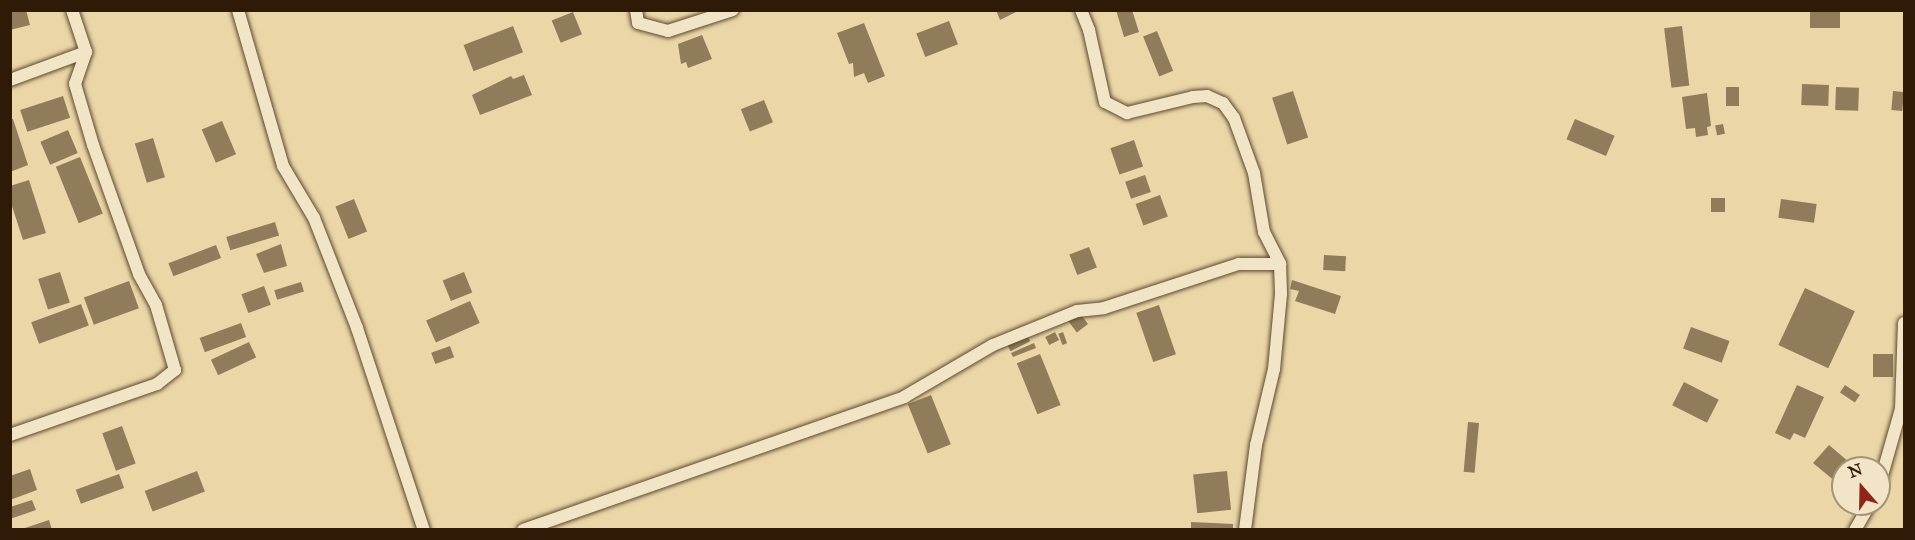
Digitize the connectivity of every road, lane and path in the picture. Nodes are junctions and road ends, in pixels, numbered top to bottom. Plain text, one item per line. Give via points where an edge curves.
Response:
1 (72, 10) edge
2 (238, 10) edge
3 (636, 10) edge
4 (733, 10) edge
5 (1081, 10) edge
6 (86, 52) junction
7 (10, 80) edge
8 (1280, 264) junction
9 (1905, 323) edge
10 (10, 435) edge
11 (1888, 456) edge
12 (1863, 516) edge
13 (424, 530) edge
14 (523, 530) edge
15 (1245, 530) edge
16 (1855, 530) edge

1 - 6 street
2 - 13 street via 283,166 314,218 357,328
3 - 4 street via 638,22 668,31
5 - 8 street via 1105,102 1116,110 1127,113 1207,96 1223,103 1234,118 1250,162 1264,232
6 - 7 street
6 - 10 street via 75,84 139,274 156,305 175,370 157,384
8 - 14 street via 1239,264 1104,308 1077,311 993,345 904,397
8 - 15 street via 1274,369 1256,445
9 - 11 street via 1901,409
12 - 16 street

